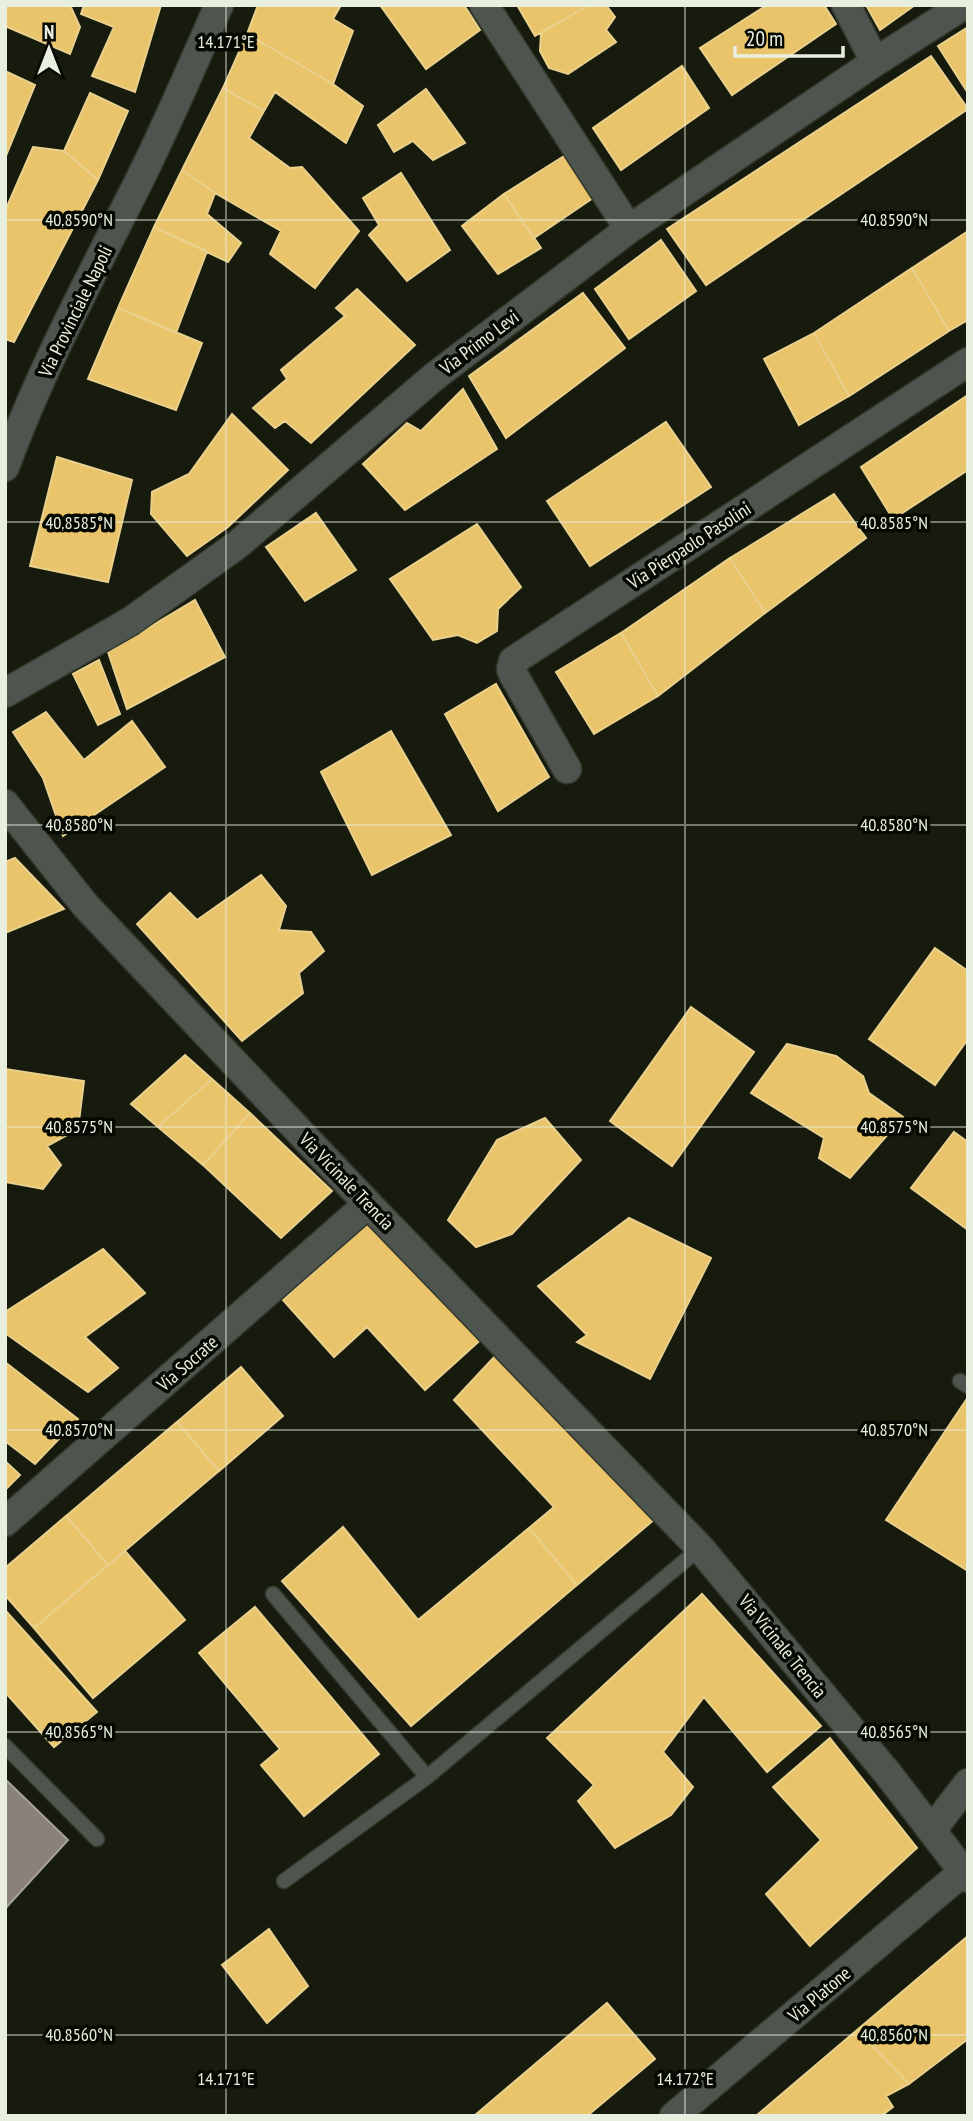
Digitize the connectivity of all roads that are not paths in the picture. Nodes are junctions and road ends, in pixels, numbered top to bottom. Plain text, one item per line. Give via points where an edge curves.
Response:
1 (219, 5) edge
2 (484, 5) edge
3 (846, 5) edge
4 (964, 5) edge
5 (875, 62) junction
6 (629, 229) junction
7 (968, 362) edge
8 (5, 467) edge
9 (5, 693) edge
10 (567, 769) dead end
11 (5, 804) edge
12 (368, 1203) junction
13 (5, 1522) edge
14 (701, 1548) junction
15 (273, 1594) dead end
16 (5, 1746) edge
17 (427, 1777) junction
18 (968, 1783) edge
19 (932, 1830) junction
20 (97, 1839) dead end
21 (965, 1875) edge
22 (284, 1881) dead end
23 (674, 2116) edge

1 - 8 street, Via Provinciale Napoli via 141,177 70,316
2 - 6 street
3 - 5 street
4 - 5 street, Via Primo Levi
5 - 6 street, Via Primo Levi
6 - 9 street, Via Primo Levi via 435,376 237,545 131,621
7 - 10 street, Via Pierpaolo Pasolini via 513,661 513,674
11 - 12 street, Via Vicinale Trencia via 85,905
12 - 13 street, Via Socrate
12 - 14 street, Via Vicinale Trencia
14 - 17 lane
14 - 19 street, Via Vicinale Trencia
15 - 17 lane
16 - 20 lane
17 - 22 lane
18 - 19 street
19 - 21 street, Via Vicinale Trencia
21 - 23 street, Via Platone

